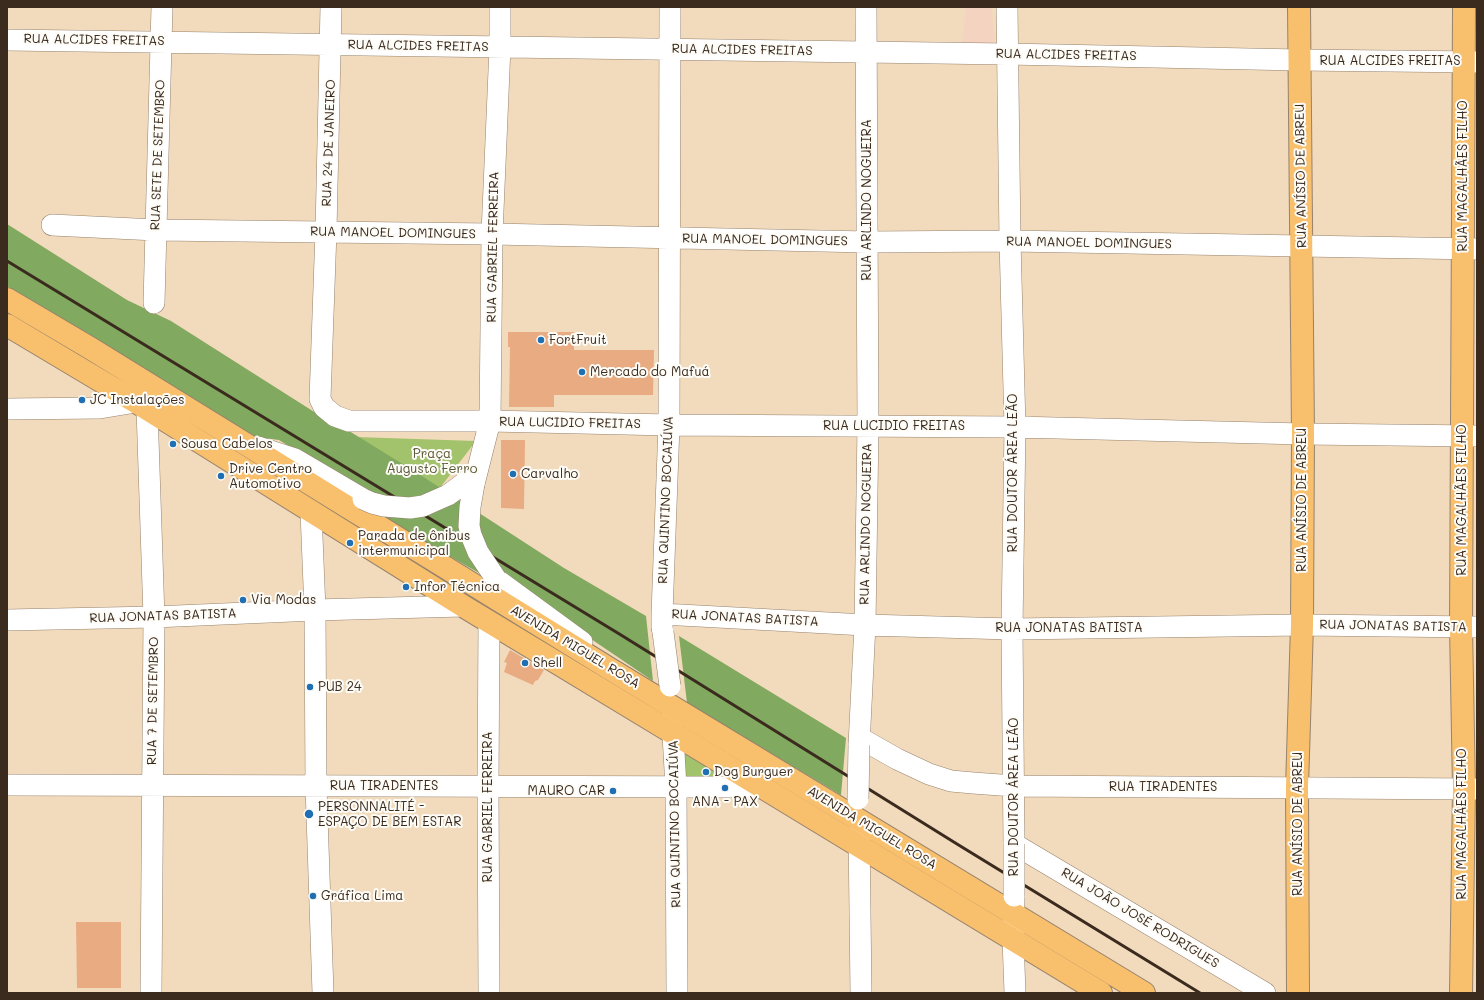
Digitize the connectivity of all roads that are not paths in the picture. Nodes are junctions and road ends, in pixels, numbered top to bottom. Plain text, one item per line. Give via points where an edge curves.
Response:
1 (162, 7) edge
2 (331, 7) edge
3 (500, 7) edge
4 (670, 7) edge
5 (866, 7) edge
6 (1007, 7) edge
7 (1299, 7) edge
8 (1464, 7) edge
9 (7, 40) edge
10 (161, 41) junction
11 (331, 45) junction
12 (500, 47) junction
13 (669, 50) junction
14 (865, 52) junction
15 (1007, 54) junction
16 (1299, 60) junction
17 (1470, 62) edge
18 (52, 225) dead end
19 (156, 230) junction
20 (326, 231) junction
21 (492, 234) junction
22 (669, 239) junction
23 (1010, 241) junction
24 (868, 242) junction
25 (1302, 246) junction
26 (1470, 249) edge
27 (7, 299) edge
28 (154, 304) dead end
29 (7, 325) edge
30 (90, 348) junction
31 (79, 367) junction
32 (320, 399) joint
33 (141, 406) junction
34 (7, 409) edge
35 (490, 421) junction
36 (669, 425) junction
37 (868, 426) junction
38 (1015, 426) junction
39 (1303, 434) junction
40 (1470, 436) edge
41 (243, 442) junction
42 (473, 478) junction
43 (311, 512) junction
44 (463, 606) junction
45 (315, 610) junction
46 (154, 617) junction
47 (7, 620) edge
48 (489, 622) junction
49 (662, 623) junction
50 (865, 625) junction
51 (1302, 625) junction
52 (1469, 627) edge
53 (1012, 629) junction
54 (610, 669) junction
55 (670, 696) junction
56 (673, 733) junction
57 (859, 741) junction
58 (152, 784) junction
59 (7, 785) edge
60 (316, 786) junction
61 (488, 786) junction
62 (761, 786) junction
63 (1014, 786) junction
64 (676, 787) junction
65 (1297, 787) junction
66 (1470, 789) edge
67 (858, 810) junction
68 (1014, 844) junction
69 (860, 846) junction
70 (1014, 905) junction
71 (1013, 939) junction
72 (151, 993) edge
73 (323, 993) edge
74 (489, 993) edge
75 (677, 993) edge
76 (861, 993) edge
77 (1015, 993) edge
78 (1101, 993) edge
79 (1144, 993) edge
80 (1265, 993) edge
81 (1298, 993) edge
82 (1461, 993) edge

1 - 10 street, RUA SETE DE SETEMBRO
2 - 11 street, RUA 24 DE JANEIRO
3 - 12 street, RUA GABRIEL FERREIRA
4 - 13 street, RUA QUINTINO BOCAIÚVA
5 - 14 street, RUA ARLINDO NOGUEIRA
6 - 15 street, RUA DOUTOR ÁREA LEÃO
7 - 16 main road, RUA ANÍSIO DE ABREU
8 - 17 main road, RUA MAGALHÃES FILHO
9 - 10 street, RUA ALCIDES FREITAS
10 - 11 street, RUA ALCIDES FREITAS
10 - 19 street, RUA SETE DE SETEMBRO
11 - 12 street, RUA ALCIDES FREITAS
11 - 20 street, RUA 24 DE JANEIRO
12 - 13 street, RUA ALCIDES FREITAS
12 - 21 street, RUA GABRIEL FERREIRA
13 - 14 street, RUA ALCIDES FREITAS
13 - 22 street, RUA QUINTINO BOCAIÚVA
14 - 15 street, RUA ALCIDES FREITAS
14 - 24 street, RUA ARLINDO NOGUEIRA
15 - 16 street, RUA ALCIDES FREITAS
15 - 23 street, RUA DOUTOR ÁREA LEÃO
16 - 17 street, RUA ALCIDES FREITAS
16 - 25 main road, RUA ANÍSIO DE ABREU
17 - 26 main road, RUA MAGALHÃES FILHO
18 - 19 street, RUA MANOEL DOMINGUES
19 - 20 street, RUA MANOEL DOMINGUES
19 - 28 street, RUA SETE DE SETEMBRO
20 - 21 street, RUA MANOEL DOMINGUES
20 - 32 street, RUA 24 DE JANEIRO
21 - 22 street, RUA MANOEL DOMINGUES
21 - 35 street, RUA GABRIEL FERREIRA
22 - 24 street, RUA MANOEL DOMINGUES
22 - 36 street, RUA QUINTINO BOCAIÚVA
23 - 24 street, RUA MANOEL DOMINGUES
23 - 25 street, RUA MANOEL DOMINGUES
23 - 38 street, RUA DOUTOR ÁREA LEÃO
24 - 37 street, RUA ARLINDO NOGUEIRA
25 - 26 street, RUA MANOEL DOMINGUES
25 - 39 main road, RUA ANÍSIO DE ABREU
26 - 40 main road, RUA MAGALHÃES FILHO
27 - 30 main road, AVENIDA MIGUEL ROSA
29 - 31 main road, AVENIDA MIGUEL ROSA
30 - 31 main road
30 - 41 main road, AVENIDA MIGUEL ROSA
31 - 33 main road, AVENIDA MIGUEL ROSA
32 - 35 street, RUA LUCIDIO FREITAS via 324,407 335,416 349,421
33 - 34 street
33 - 43 main road, AVENIDA MIGUEL ROSA
33 - 46 street, RUA 7 DE SETEMBRO
35 - 36 street, RUA LUCIDIO FREITAS
35 - 42 street, RUA GABRIEL FERREIRA
36 - 37 street, RUA LUCIDIO FREITAS
36 - 49 street, RUA QUINTINO BOCAIÚVA
37 - 38 street, RUA LUCIDIO FREITAS
37 - 50 street, RUA ARLINDO NOGUEIRA
38 - 39 street, RUA LUCIDIO FREITAS
38 - 53 street, RUA DOUTOR ÁREA LEÃO
39 - 40 street, RUA LUCIDIO FREITAS
39 - 51 main road, RUA ANÍSIO DE ABREU
40 - 52 main road, RUA MAGALHÃES FILHO
41 - 42 street, bridge via 295,459 363,499 384,506 423,506 448,495
41 - 54 main road, AVENIDA MIGUEL ROSA
42 - 54 street, RUA GABRIEL FERREIRA, bridge via 469,511 471,535 478,552 496,579 576,637
43 - 44 main road, AVENIDA MIGUEL ROSA
43 - 45 street
44 - 45 street, RUA JONATAS BATISTA
44 - 48 main road, AVENIDA MIGUEL ROSA
45 - 46 street, RUA JONATAS BATISTA
45 - 60 street
46 - 47 street, RUA JONATAS BATISTA
46 - 58 street, RUA 7 DE SETEMBRO
48 - 56 main road, AVENIDA MIGUEL ROSA
48 - 61 street, RUA GABRIEL FERREIRA
49 - 50 street, RUA JONATAS BATISTA
49 - 55 street, RUA QUINTINO BOCAIÚVA, bridge
50 - 53 street, RUA JONATAS BATISTA
50 - 57 street, RUA ARLINDO NOGUEIRA
51 - 52 street, RUA JONATAS BATISTA
51 - 53 street, RUA JONATAS BATISTA
51 - 65 main road, RUA ANÍSIO DE ABREU
52 - 66 main road, RUA MAGALHÃES FILHO
53 - 63 street, RUA DOUTOR ÁREA LEÃO
54 - 55 main road, AVENIDA MIGUEL ROSA
55 - 56 street, RUA QUINTINO BOCAIÚVA
55 - 67 main road, AVENIDA MIGUEL ROSA
56 - 62 main road, AVENIDA MIGUEL ROSA
56 - 64 street, RUA QUINTINO BOCAIÚVA
57 - 63 street, RUA TIRADENTES via 929,774 951,781
57 - 67 street, RUA ARLINDO NOGUEIRA, bridge
58 - 59 street, RUA TIRADENTES
58 - 60 street, RUA TIRADENTES
58 - 72 street, RUA 7 DE SETEMBRO
60 - 61 street, RUA TIRADENTES
60 - 73 street
61 - 64 street, RUA TIRADENTES
61 - 74 street, RUA GABRIEL FERREIRA
62 - 64 street, RUA TIRADENTES
62 - 69 main road, AVENIDA MIGUEL ROSA
63 - 65 street, RUA TIRADENTES
63 - 68 street, RUA DOUTOR ÁREA LEÃO
64 - 75 street, RUA QUINTINO BOCAIÚVA
65 - 66 street, RUA TIRADENTES
65 - 81 main road, RUA ANÍSIO DE ABREU
66 - 82 main road, RUA MAGALHÃES FILHO
67 - 69 street, RUA ARLINDO NOGUEIRA
67 - 70 main road, AVENIDA MIGUEL ROSA
68 - 70 street, RUA DOUTOR ÁREA LEÃO, bridge
68 - 80 street, RUA JOÃO JOSÉ RODRIGUES
69 - 71 main road, AVENIDA MIGUEL ROSA
69 - 76 street, RUA ARLINDO NOGUEIRA
70 - 71 street, RUA DOUTOR ÁREA LEÃO
70 - 79 main road, AVENIDA MIGUEL ROSA
71 - 77 street, RUA DOUTOR ÁREA LEÃO
71 - 78 main road, AVENIDA MIGUEL ROSA

